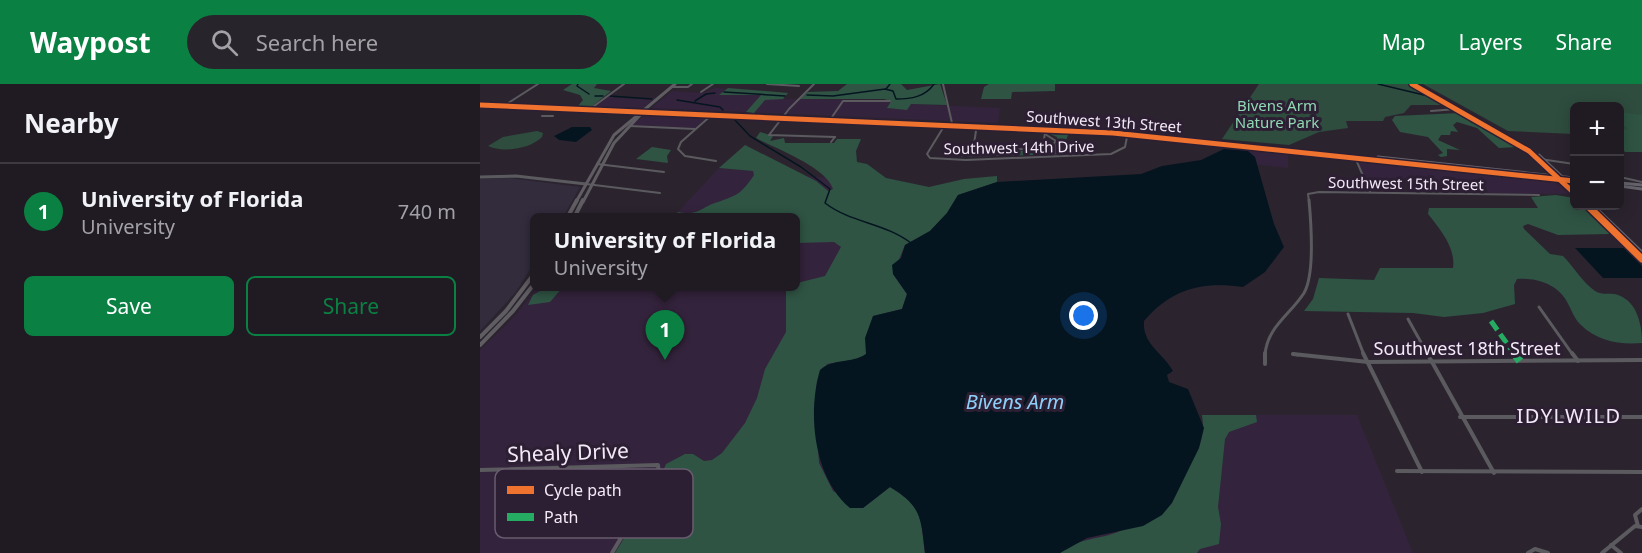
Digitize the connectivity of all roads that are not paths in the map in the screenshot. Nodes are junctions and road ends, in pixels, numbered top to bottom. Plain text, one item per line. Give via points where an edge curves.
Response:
1 (538, 84) edge
2 (623, 84) edge
3 (675, 84) edge
4 (692, 84) edge
5 (713, 84) edge
6 (766, 84) edge
7 (814, 84) edge
8 (943, 84) edge
9 (1412, 84) edge
10 (1416, 84) edge
11 (799, 86) dead end
12 (672, 87) junction
13 (701, 92) dead end
14 (1436, 96) junction
15 (890, 101) dead end
16 (480, 104) edge
17 (505, 105) junction
18 (590, 109) junction
19 (1456, 109) junction
20 (1431, 111) dead end
21 (643, 112) junction
22 (713, 115) junction
23 (542, 116) dead end
24 (553, 116) dead end
25 (781, 117) junction
26 (830, 119) junction
27 (859, 119) junction
28 (835, 121) junction
29 (887, 122) junction
30 (952, 123) junction
31 (945, 124) junction
32 (628, 126) junction
33 (977, 126) junction
34 (696, 129) junction
35 (1046, 130) junction
36 (1128, 133) junction
37 (831, 142) dead end
38 (1042, 151) junction
39 (1355, 157) junction
40 (1543, 159) junction
41 (716, 161) dead end
42 (1570, 163) edge
43 (597, 164) junction
44 (603, 165) junction
45 (664, 172) dead end
46 (480, 177) edge
47 (1563, 179) junction
48 (1624, 179) edge
49 (1624, 179) edge
50 (1570, 180) edge
51 (586, 184) junction
52 (1570, 184) edge
53 (1633, 184) junction
54 (593, 185) junction
55 (1624, 185) edge
56 (1624, 185) edge
57 (1642, 186) edge
58 (1570, 187) edge
59 (660, 193) dead end
60 (1370, 193) junction
61 (1539, 195) dead end
62 (1593, 210) edge
63 (1597, 210) edge
64 (570, 213) edge
65 (577, 213) edge
66 (1621, 235) junction
67 (1642, 253) edge
68 (1642, 259) edge
69 (530, 280) edge
70 (530, 289) edge
71 (1539, 307) dead end
72 (1348, 314) dead end
73 (1408, 319) dead end
74 (480, 338) edge
75 (480, 345) edge
76 (1293, 354) dead end
77 (1642, 360) edge
78 (1578, 361) junction
79 (1368, 362) junction
80 (1430, 362) junction
81 (1265, 364) dead end
82 (1461, 417) junction
83 (1642, 417) edge
84 (516, 469) edge
85 (660, 469) edge
86 (480, 470) edge
87 (495, 470) edge
88 (1397, 471) dead end
89 (1422, 472) junction
90 (1642, 472) edge
91 (1494, 473) junction
92 (1642, 509) edge
93 (1640, 527) edge
94 (621, 538) edge
95 (1611, 545) junction
96 (612, 553) edge
97 (1528, 553) edge
98 (1548, 553) edge
99 (1602, 553) edge
100 (1621, 553) edge

1 - 17 street
2 - 18 street
3 - 12 main road
4 - 12 street via 686,88
5 - 13 street
6 - 11 street
7 - 25 street
8 - 30 street
9 - 14 highway
10 - 14 highway
12 - 21 main road
14 - 19 highway
14 - 40 highway
15 - 26 street via 843,101
16 - 17 main road, Southwest 13th Street
17 - 18 main road, Southwest 13th Street
18 - 21 main road, Southwest 13th Street
19 - 20 street
19 - 40 highway
21 - 22 main road, Southwest 13th Street
21 - 32 main road
21 - 43 main road via 618,131
22 - 25 main road, Southwest 13th Street
22 - 34 street
23 - 24 street
25 - 26 main road, Southwest 13th Street
25 - 37 street via 769,135 835,136
26 - 27 main road, Southwest 13th Street
26 - 28 main road, Southwest 13th Street
27 - 28 main road
27 - 29 main road, Southwest 13th Street
28 - 29 main road, Southwest 13th Street
29 - 31 main road, Southwest 13th Street
30 - 31 main road, Southwest 13th Street
30 - 33 main road, Southwest 13th Street
31 - 33 main road, Southwest 13th Street
31 - 36 street, Southwest 14th Drive via 927,154 931,158 1111,154 1125,147
32 - 34 street
32 - 44 main road
33 - 35 main road, Southwest 13th Street
33 - 38 street via 976,148
34 - 41 street via 678,146 684,155
35 - 36 main road, Southwest 13th Street
35 - 38 street
35 - 38 street via 1056,141 1053,147
36 - 39 main road, Southwest 13th Street
39 - 47 main road, Southwest 13th Street
39 - 60 street
40 - 42 street
40 - 47 highway
43 - 44 street
43 - 51 main road
44 - 45 street
44 - 54 main road
46 - 51 street via 516,176
47 - 50 main road, Southwest 13th Street
47 - 52 highway
47 - 58 highway
48 - 53 street
49 - 57 street
51 - 54 street
51 - 64 main road
53 - 55 main road
53 - 57 main road
54 - 59 street
54 - 65 main road
56 - 57 main road
60 - 61 street, Southwest 15th Street
60 - 81 street, Southwest 15th Street via 1308,194 1313,236 1305,291 1266,341
62 - 66 highway
63 - 66 highway
66 - 67 highway
66 - 68 highway
69 - 74 main road
70 - 75 main road
71 - 78 street
72 - 79 street
73 - 80 street
76 - 79 street, Southwest 18th Street
77 - 78 street, Southwest 18th Street
78 - 80 street, Southwest 18th Street
79 - 80 street, Southwest 18th Street
79 - 89 street
80 - 82 street
82 - 83 street
82 - 91 street
84 - 85 street, Shealy Drive via 658,465
86 - 87 street, Shealy Drive
88 - 89 street
89 - 91 street
90 - 91 street
92 - 93 street via 1635,515
93 - 95 street
94 - 96 street, Shealy Drive
95 - 99 street
95 - 100 street
97 - 98 street via 1535,549

